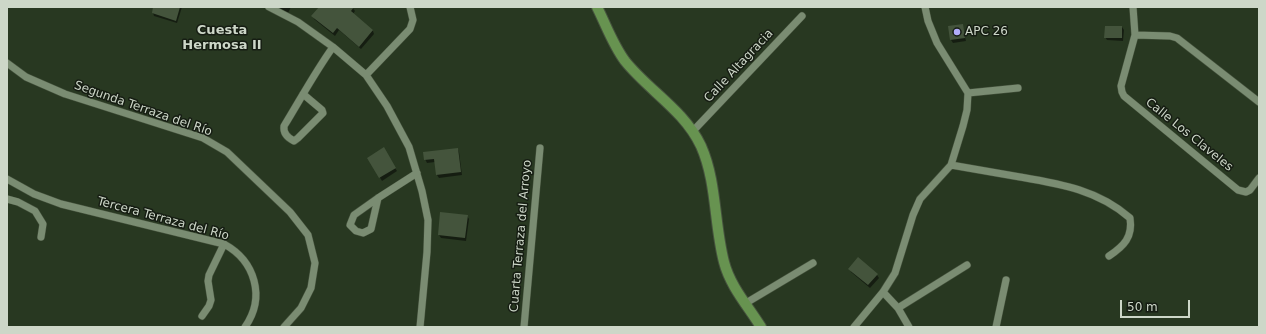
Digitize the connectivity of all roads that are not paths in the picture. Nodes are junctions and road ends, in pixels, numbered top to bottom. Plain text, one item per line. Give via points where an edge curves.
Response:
1 (269, 7) edge
2 (410, 7) edge
3 (597, 7) edge
4 (924, 7) edge
5 (1133, 7) edge
6 (802, 16) dead end
7 (1135, 36) junction
8 (333, 47) junction
9 (7, 64) edge
10 (366, 75) junction
11 (1018, 88) dead end
12 (968, 93) junction
13 (303, 94) junction
14 (1259, 102) edge
15 (693, 131) junction
16 (540, 148) dead end
17 (951, 165) junction
18 (418, 173) junction
19 (1259, 178) edge
20 (7, 179) edge
21 (378, 198) junction
22 (7, 199) edge
23 (41, 237) dead end
24 (224, 244) junction
25 (1108, 256) dead end
26 (813, 263) dead end
27 (967, 265) dead end
28 (1006, 280) dead end
29 (883, 292) junction
30 (746, 303) junction
31 (898, 308) junction
32 (202, 316) dead end
33 (245, 327) edge
34 (284, 327) edge
35 (420, 327) edge
36 (524, 327) edge
37 (761, 327) edge
38 (854, 327) edge
39 (909, 327) edge
40 (996, 327) edge

1 - 8 street via 298,22
2 - 10 street via 413,20 410,29
3 - 15 main road via 625,61
4 - 12 street via 937,42
5 - 7 street
6 - 15 street, Calle Altagracia
7 - 14 street via 1177,38
7 - 19 street, Calle Los Claveles via 1121,86 1124,96 1238,190 1250,190
8 - 10 street
8 - 13 street
9 - 34 street, Segunda Terraza del Río via 26,77 66,94 202,138 227,152 290,212 308,235 315,263 311,288 301,308
10 - 18 street via 387,106 409,147
11 - 12 street
12 - 17 street via 964,126
13 - 13 street via 284,126 284,130 294,141 323,114 322,110
15 - 30 main road via 706,159 724,263
16 - 36 street, Cuarta Terraza del Arroyo
17 - 25 street via 1061,184 1084,190 1119,208 1130,218 1132,228 1121,249
17 - 29 street via 920,199 896,269
18 - 21 street
18 - 35 street via 428,220
20 - 24 street, Tercera Terraza del Río via 34,194 61,204
21 - 21 street via 354,215 350,225 356,231 363,233 371,229
22 - 23 street via 35,211 43,224
24 - 32 street via 209,275 211,300
24 - 33 street, Tercera Terraza del Río via 246,262 255,280 256,300
26 - 30 street
27 - 31 street
28 - 40 street
29 - 31 street
29 - 38 street
30 - 37 main road
31 - 39 street

